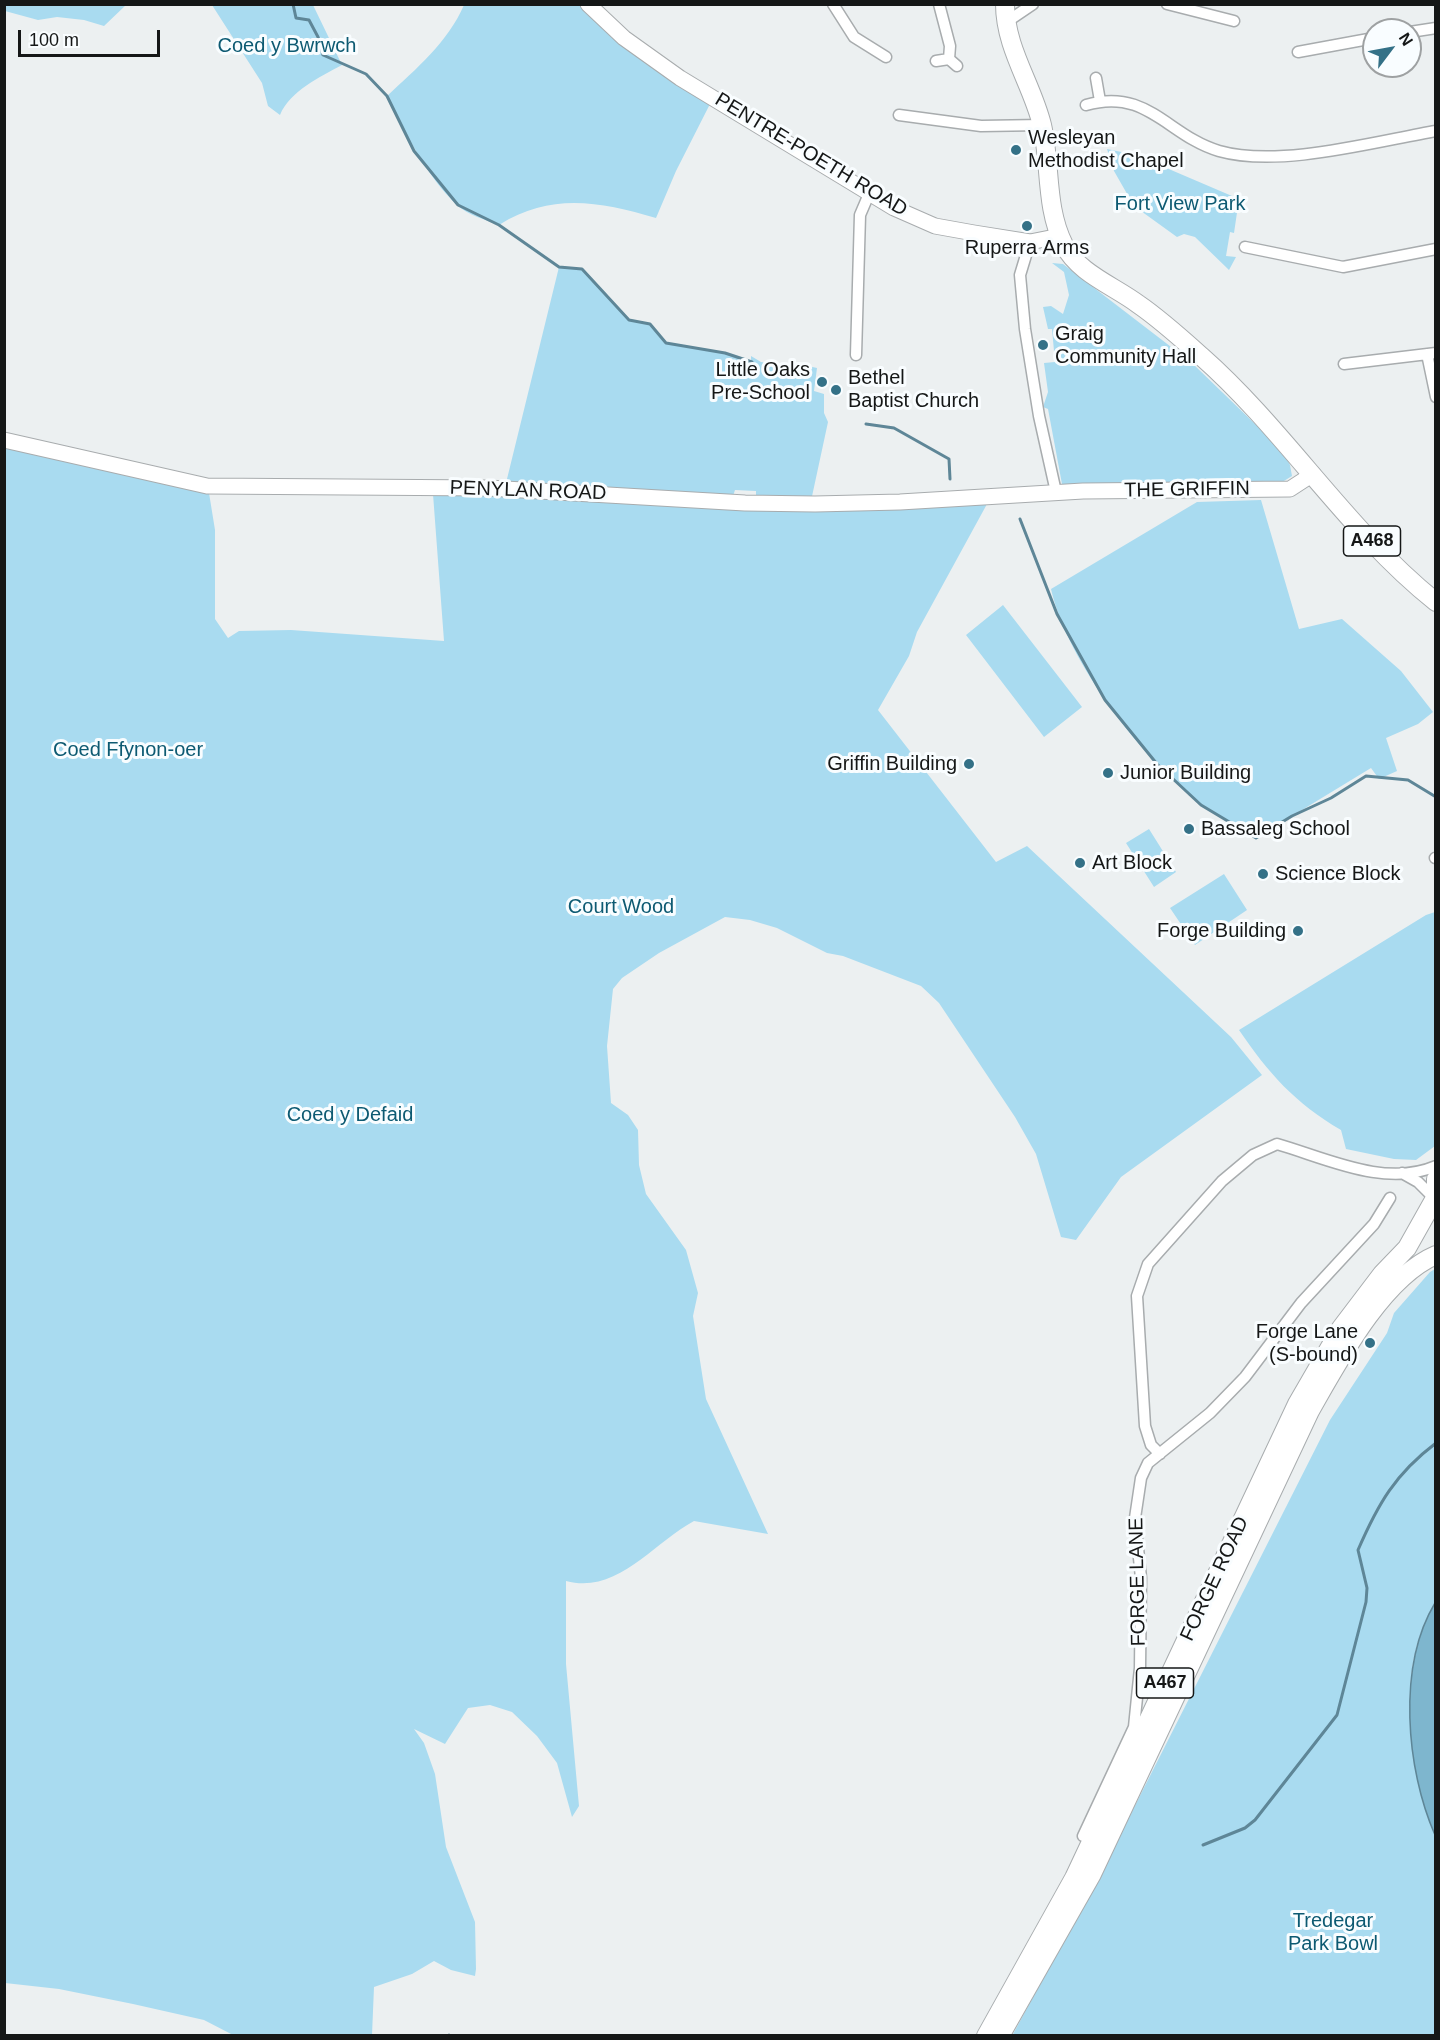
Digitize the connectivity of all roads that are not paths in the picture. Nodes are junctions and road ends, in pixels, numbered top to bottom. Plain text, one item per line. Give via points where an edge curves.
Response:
1 (588, 4) edge
2 (833, 4) edge
3 (939, 4) edge
4 (1033, 4) edge
5 (1167, 4) edge
6 (1005, 14) edge
7 (1234, 21) dead end
8 (1362, 40) edge
9 (1298, 52) dead end
10 (886, 57) dead end
11 (936, 61) dead end
12 (1096, 78) dead end
13 (1100, 101) junction
14 (1086, 105) dead end
15 (899, 115) dead end
16 (1042, 125) junction
17 (1436, 131) edge
18 (869, 194) junction
19 (1060, 236) junction
20 (1030, 242) junction
21 (1245, 247) dead end
22 (1436, 249) edge
23 (1431, 354) edge
24 (856, 355) dead end
25 (1344, 364) dead end
26 (1436, 397) edge
27 (4, 440) edge
28 (1314, 474) junction
29 (1056, 492) junction
30 (1436, 602) edge
31 (1436, 1166) edge
32 (1402, 1173) junction
33 (1435, 1196) edge
34 (1390, 1198) dead end
35 (1436, 1255) edge
36 (1160, 1454) junction
37 (1083, 1836) dead end
38 (986, 2036) edge
39 (1000, 2036) edge

1 - 18 street, PENTRE-POETH ROAD via 624,38 680,78
2 - 10 street via 854,37
3 - 11 street via 953,62
4 - 6 street
5 - 7 street
6 - 16 main road, A468
8 - 9 street
12 - 13 street
13 - 14 street
13 - 17 street via 1134,103 1216,150 1249,158 1290,156
15 - 16 street via 981,126
16 - 19 main road, A468 via 1050,195
18 - 20 street, PENTRE-POETH ROAD via 935,226
18 - 24 street via 860,215
19 - 20 street, PENTRE-POETH ROAD
19 - 28 main road, A468 via 1073,257 1091,273 1140,305 1202,356
20 - 29 street via 1020,275 1025,329
21 - 22 street via 1343,267
23 - 25 street
23 - 26 street
27 - 29 street, PENYLAN ROAD via 207,486 488,488 815,504
28 - 29 street, THE GRIFFIN via 1290,489
28 - 30 main road, A468 via 1378,547
31 - 32 street
32 - 33 street
32 - 36 street via 1377,1174 1277,1144 1253,1155 1222,1181 1165,1243 1148,1264 1137,1296 1145,1426 1151,1445
33 - 38 main road, FORGE ROAD / A467 via 1407,1248 1341,1328 1296,1404 1074,1878
34 - 36 street, FORGE LANE via 1374,1224 1301,1302 1245,1377 1210,1413
35 - 39 main road, FORGE ROAD / A467 via 1394,1286 1345,1350 1310,1411 1092,1874
36 - 37 street, FORGE LANE via 1148,1463 1141,1478 1135,1518 1141,1578 1140,1668 1134,1726

